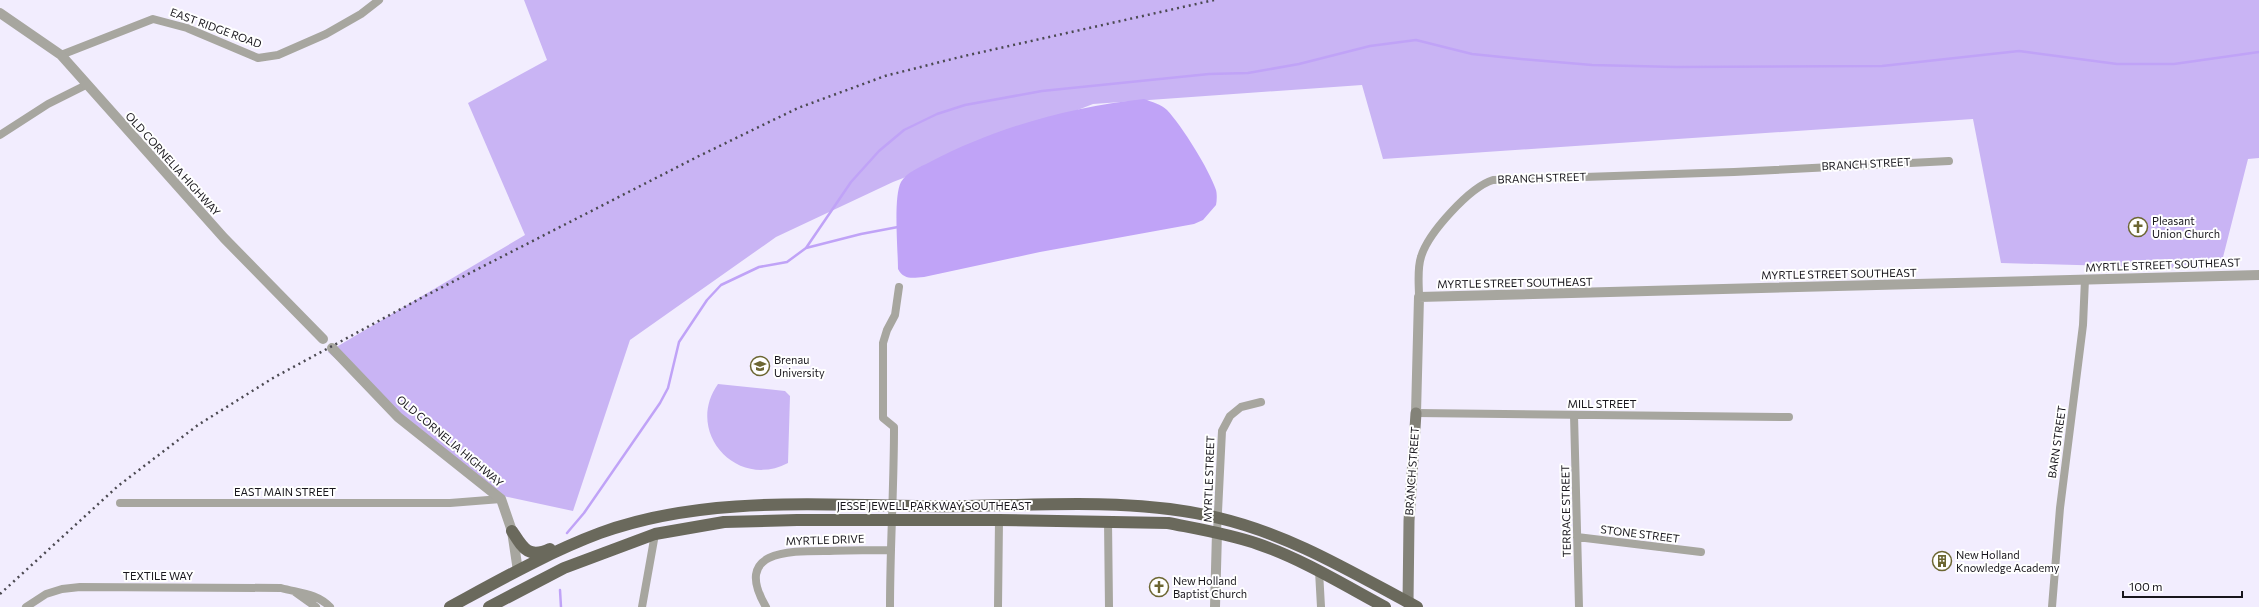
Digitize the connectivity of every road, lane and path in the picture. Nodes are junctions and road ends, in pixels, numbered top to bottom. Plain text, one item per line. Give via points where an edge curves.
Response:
1 (379, 0) edge
2 (0, 13) edge
3 (61, 55) junction
4 (86, 85) junction
5 (0, 135) edge
6 (1949, 161) dead end
7 (2259, 275) edge
8 (2085, 279) junction
9 (899, 287) dead end
10 (1419, 297) junction
11 (323, 339) dead end
12 (332, 348) dead end
13 (1261, 402) dead end
14 (1416, 413) junction
15 (1574, 415) junction
16 (1789, 417) dead end
17 (501, 499) junction
18 (120, 503) dead end
19 (892, 507) junction
20 (1219, 518) junction
21 (999, 520) junction
22 (891, 521) junction
23 (1108, 521) junction
24 (512, 531) junction
25 (1218, 532) junction
26 (655, 534) junction
27 (1577, 537) junction
28 (578, 543) junction
29 (890, 550) junction
30 (1701, 552) dead end
31 (518, 571) junction
32 (1319, 571) junction
33 (295, 592) junction
34 (1413, 605) edge
35 (26, 607) edge
36 (316, 607) edge
37 (330, 607) edge
38 (450, 607) edge
39 (489, 607) edge
40 (642, 607) edge
41 (766, 607) edge
42 (890, 607) edge
43 (998, 607) edge
44 (1109, 607) edge
45 (1215, 607) edge
46 (1321, 607) edge
47 (1385, 607) edge
48 (1579, 607) edge
49 (2052, 607) edge

1 - 3 street, EAST RIDGE ROAD via 361,14 326,34 278,54 258,58 187,28 153,19
2 - 3 street, OLD CORNELIA HIGHWAY
3 - 4 street, OLD CORNELIA HIGHWAY
4 - 5 street via 48,104
4 - 11 street, OLD CORNELIA HIGHWAY via 224,238
6 - 10 street, BRANCH STREET via 1494,180 1484,183 1467,195 1438,228 1421,256
7 - 8 street, MYRTLE STREET SOUTHEAST
8 - 10 street, MYRTLE STREET SOUTHEAST
8 - 49 street, BARN STREET via 2080,354 2060,508
9 - 19 street via 895,315 883,343 883,418 894,428
10 - 14 street, BRANCH STREET
12 - 17 street, OLD CORNELIA HIGHWAY via 398,417
13 - 20 street, MYRTLE STREET via 1241,407 1230,416 1222,431
14 - 15 street, MILL STREET
14 - 34 main road, BRANCH STREET via 1409,521
15 - 16 street, MILL STREET
15 - 27 street, TERRACE STREET
17 - 18 street, EAST MAIN STREET via 450,503
17 - 24 street, OLD CORNELIA HIGHWAY
19 - 20 main road, JESSE JEWELL PARKWAY SOUTHEAST via 1097,505 1165,508
19 - 22 street
19 - 28 main road, JESSE JEWELL PARKWAY SOUTHEAST via 796,504 718,508 677,513 600,533
20 - 25 street, MYRTLE STREET
20 - 34 main road, JESSE JEWELL PARKWAY SOUTHEAST via 1256,528 1317,552
21 - 22 main road, JESSE JEWELL PARKWAY SOUTHEAST
21 - 23 main road, JESSE JEWELL PARKWAY SOUTHEAST
21 - 43 street
22 - 26 main road, JESSE JEWELL PARKWAY SOUTHEAST via 724,522
22 - 29 street
23 - 25 main road, JESSE JEWELL PARKWAY SOUTHEAST via 1168,523
23 - 44 street
24 - 28 main road via 522,547 536,554 566,543
24 - 31 street, OLD CORNELIA HIGHWAY
25 - 32 main road, JESSE JEWELL PARKWAY SOUTHEAST via 1259,544
25 - 45 street
26 - 39 main road, JESSE JEWELL PARKWAY SOUTHEAST via 564,568
26 - 40 street
27 - 30 street, STONE STREET
27 - 48 street, TERRACE STREET
28 - 31 main road, JESSE JEWELL PARKWAY SOUTHEAST
29 - 41 street, MYRTLE DRIVE via 793,551 770,556 759,566 757,572 760,593
29 - 42 street
31 - 38 main road, JESSE JEWELL PARKWAY SOUTHEAST
32 - 46 street
32 - 47 main road, JESSE JEWELL PARKWAY SOUTHEAST
33 - 35 street, TEXTILE WAY via 282,588 80,587 46,594
33 - 36 street, TEXTILE WAY
33 - 37 street, TEXTILE WAY via 309,593

